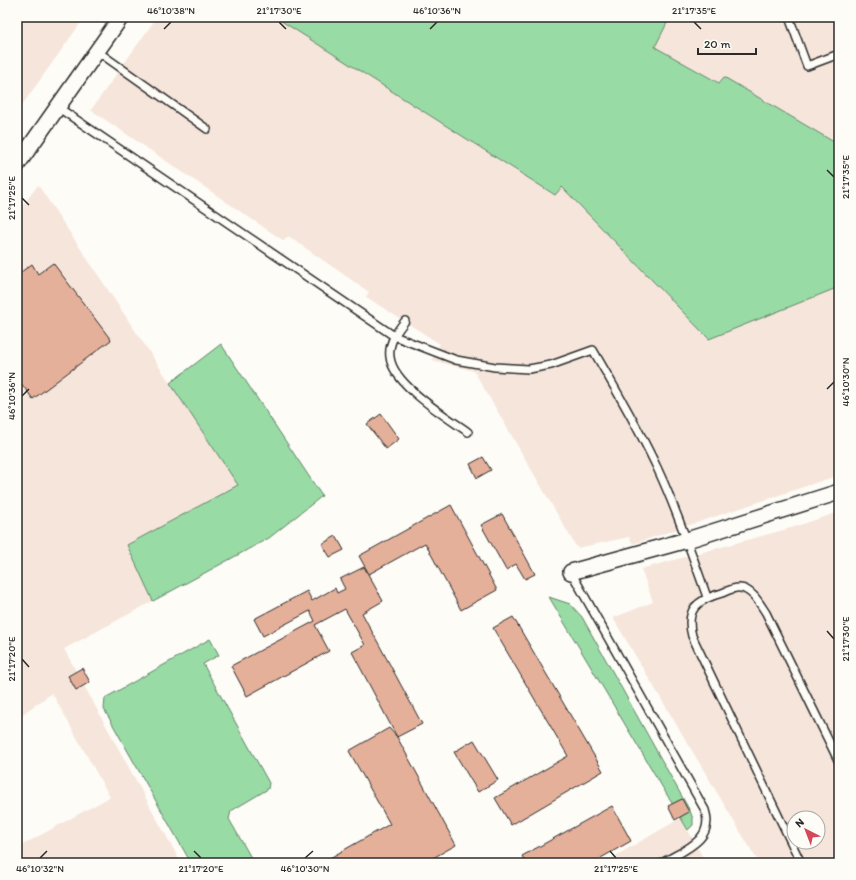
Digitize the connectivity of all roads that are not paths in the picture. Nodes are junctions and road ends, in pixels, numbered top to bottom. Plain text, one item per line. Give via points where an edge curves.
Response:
1 (121, 17) edge
2 (789, 17) edge
3 (98, 51) junction
4 (839, 54) edge
5 (59, 108) junction
6 (207, 129) dead end
7 (17, 165) edge
8 (405, 321) dead end
9 (394, 336) junction
10 (468, 432) dead end
11 (839, 492) edge
12 (687, 540) junction
13 (571, 572) joint
14 (707, 597) junction
15 (839, 762) edge
16 (662, 863) edge
17 (801, 863) edge

1 - 3 street
2 - 4 lane via 807,66
3 - 5 street
3 - 6 lane
5 - 7 street
5 - 9 lane
8 - 9 lane
9 - 10 lane via 390,357 403,381 419,397
9 - 12 lane via 456,360 495,367 529,369 551,365 592,350 628,409
11 - 12 street
12 - 13 street
12 - 14 lane
13 - 16 lane via 708,818 706,831 696,843
14 - 15 lane via 739,588 755,597 766,613
14 - 17 lane via 694,606 689,624 692,636

